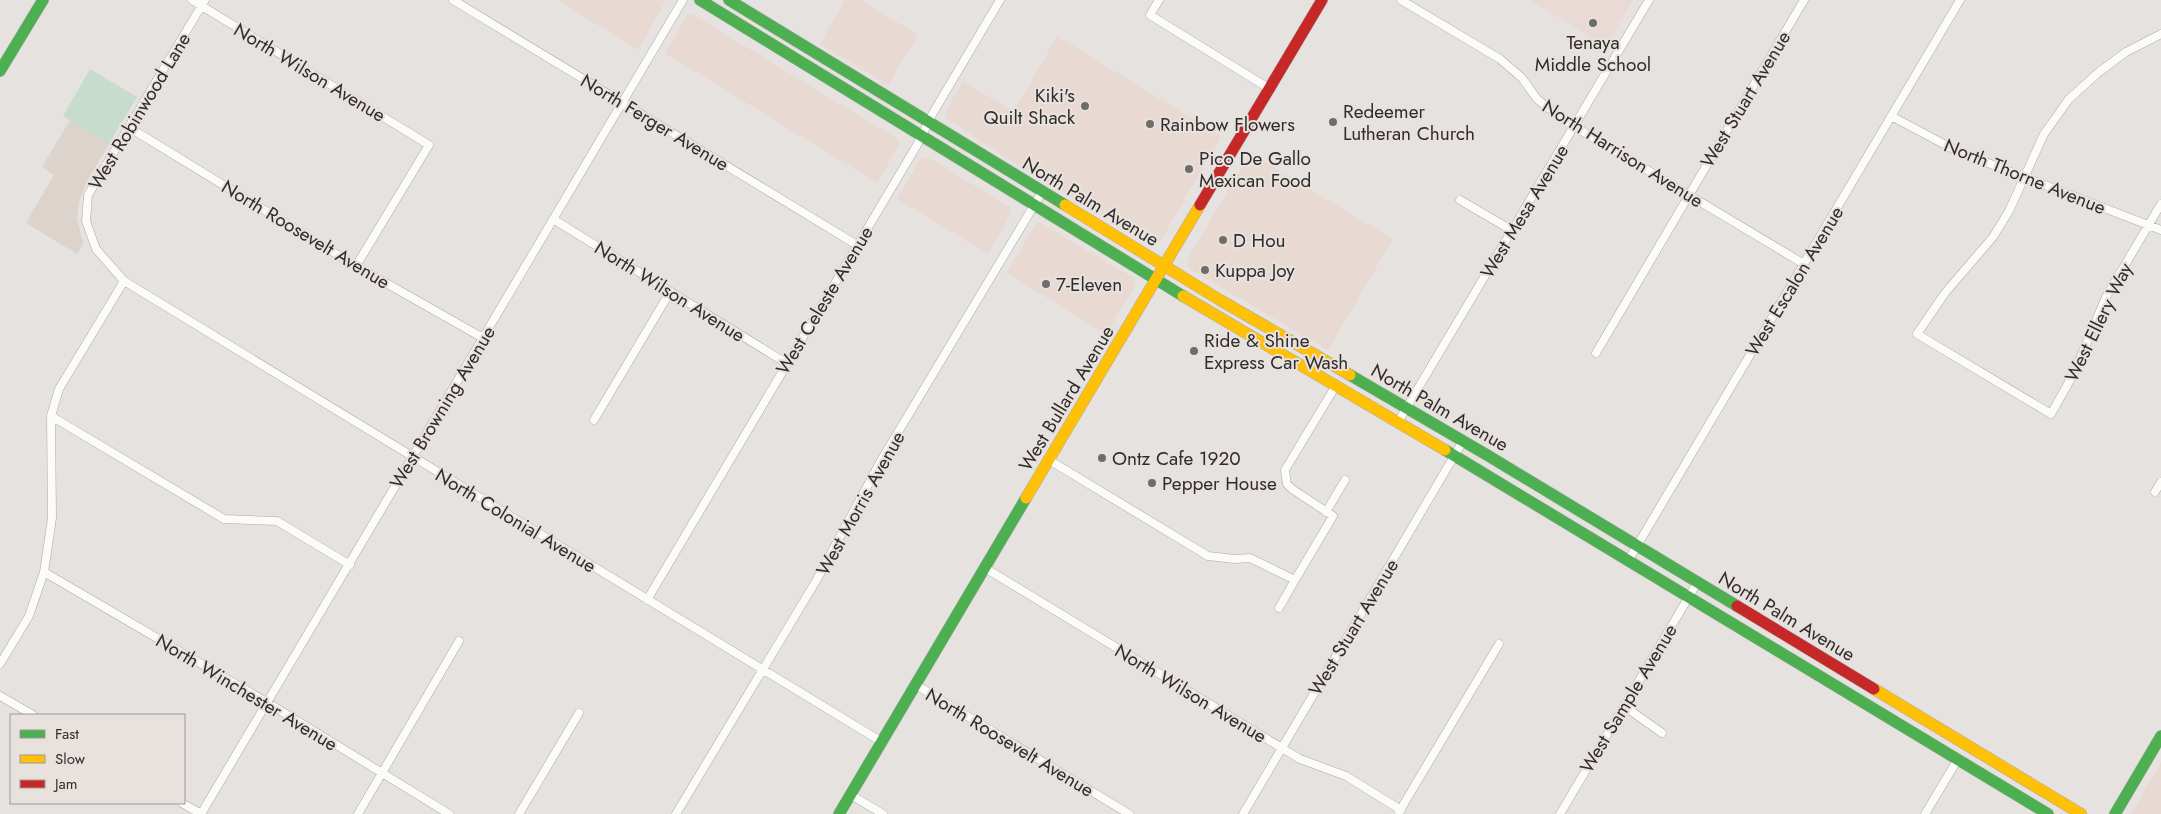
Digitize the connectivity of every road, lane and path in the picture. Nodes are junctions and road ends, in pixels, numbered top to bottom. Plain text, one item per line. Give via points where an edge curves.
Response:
1 (43, 0) edge
2 (192, 0) edge
3 (453, 0) edge
4 (683, 0) edge
5 (700, 0) edge
6 (729, 0) edge
7 (1000, 0) edge
8 (1159, 0) edge
9 (1322, 0) edge
10 (1402, 0) edge
11 (1649, 0) edge
12 (1804, 0) edge
13 (1960, 0) edge
14 (203, 3) edge
15 (2161, 34) edge
16 (0, 72) edge
17 (1270, 89) junction
18 (622, 102) junction
19 (1891, 116) junction
20 (928, 121) junction
21 (1574, 126) junction
22 (130, 128) junction
23 (921, 137) junction
24 (2025, 176) junction
25 (1042, 192) junction
26 (1688, 195) junction
27 (1460, 200) dead end
28 (2161, 204) edge
29 (1034, 206) junction
30 (553, 219) junction
31 (2148, 225) junction
32 (2161, 230) edge
33 (1512, 231) junction
34 (857, 245) junction
35 (1804, 264) junction
36 (356, 266) junction
37 (1165, 266) junction
38 (124, 281) junction
39 (1156, 281) junction
40 (670, 292) junction
41 (483, 338) junction
42 (1262, 344) junction
43 (1596, 353) dead end
44 (786, 363) junction
45 (1353, 376) junction
46 (1335, 387) junction
47 (1407, 407) junction
48 (51, 416) junction
49 (594, 420) dead end
50 (1398, 422) junction
51 (1463, 441) junction
52 (413, 456) junction
53 (1455, 456) junction
54 (1049, 460) junction
55 (1345, 480) dead end
56 (2161, 482) edge
57 (2155, 492) dead end
58 (1326, 512) junction
59 (1637, 546) junction
60 (1628, 561) junction
61 (350, 565) junction
62 (985, 568) junction
63 (44, 572) junction
64 (1295, 580) junction
65 (1697, 583) junction
66 (1688, 597) junction
67 (647, 600) junction
68 (1279, 608) dead end
69 (459, 641) dead end
70 (1500, 644) dead end
71 (0, 664) edge
72 (764, 670) junction
73 (916, 685) junction
74 (0, 696) edge
75 (268, 703) junction
76 (1624, 706) junction
77 (579, 713) dead end
78 (31, 714) edge
79 (1662, 733) dead end
80 (2161, 736) edge
81 (882, 742) junction
82 (1282, 748) junction
83 (1958, 759) junction
84 (382, 773) junction
85 (851, 795) junction
86 (184, 804) edge
87 (1399, 812) edge
88 (200, 814) edge
89 (358, 814) edge
90 (449, 814) edge
91 (519, 814) edge
92 (676, 814) edge
93 (839, 814) edge
94 (883, 814) edge
95 (1129, 814) edge
96 (1243, 814) edge
97 (1560, 814) edge
98 (1925, 814) edge
99 (2048, 814) edge
100 (2081, 814) edge
101 (2115, 814) edge

1 - 16 main road
2 - 14 street, North Wilson Avenue
3 - 18 street, North Ferger Avenue
4 - 18 street, West Browning Avenue
5 - 23 main road, North Palm Avenue
6 - 20 main road, North Palm Avenue
7 - 20 street, West Celeste Avenue
8 - 17 street via 1150,15
9 - 17 main road, West Bullard Avenue
10 - 21 street, North Harrison Avenue via 1500,59 1522,78 1546,108
11 - 21 street, West Mesa Avenue
12 - 26 street, West Stuart Avenue
13 - 19 street, West Escalon Avenue
14 - 22 street, West Robinwood Lane
14 - 36 street, North Wilson Avenue via 429,144
15 - 24 street via 2126,52 2069,99 2044,134
17 - 37 main road, West Bullard Avenue
18 - 30 street, West Browning Avenue
18 - 34 street, North Ferger Avenue
19 - 24 street, North Thorne Avenue via 1957,151
19 - 35 street, West Escalon Avenue
20 - 23 street, West Celeste Avenue
20 - 25 main road, North Palm Avenue
21 - 26 street, North Harrison Avenue
21 - 33 street, West Mesa Avenue
22 - 36 street, North Roosevelt Avenue
22 - 38 street, West Robinwood Lane via 88,195 86,221 96,249
23 - 29 main road, North Palm Avenue
23 - 34 street, West Celeste Avenue
24 - 31 street, North Thorne Avenue
24 - 31 street, West Ellery Way via 1993,237 1944,293 1917,334 2051,414 2074,373 2106,297
25 - 29 street, West Morris Avenue
25 - 37 main road, North Palm Avenue
26 - 35 street, North Harrison Avenue
26 - 43 street, West Stuart Avenue
27 - 33 street
28 - 31 street, West Ellery Way
29 - 39 main road, North Palm Avenue
29 - 72 street, West Morris Avenue via 882,460
30 - 40 street, North Wilson Avenue
30 - 41 street, West Browning Avenue
31 - 32 street, North Thorne Avenue
33 - 47 street, West Mesa Avenue
34 - 44 street, West Celeste Avenue
35 - 59 street, West Escalon Avenue
36 - 41 street, North Roosevelt Avenue
37 - 39 main road, West Bullard Avenue
37 - 45 main road, North Palm Avenue
38 - 48 street via 58,389
38 - 52 street, North Colonial Avenue
39 - 42 main road, North Palm Avenue
39 - 54 main road, West Bullard Avenue
40 - 44 street, North Wilson Avenue
40 - 49 street
41 - 52 street, West Browning Avenue
42 - 45 main road via 1270,340 1318,365
42 - 46 main road, North Palm Avenue
44 - 67 street, West Celeste Avenue
45 - 47 main road, North Palm Avenue
46 - 50 main road, North Palm Avenue
46 - 58 street via 1290,462 1285,477 1292,489
47 - 50 street, West Mesa Avenue
47 - 51 main road, North Palm Avenue
48 - 61 street via 224,519 277,521
48 - 63 street via 52,518
50 - 53 main road, North Palm Avenue
51 - 53 street, West Stuart Avenue
51 - 59 main road, North Palm Avenue
52 - 61 street, West Browning Avenue
52 - 67 street, North Colonial Avenue
53 - 60 main road, North Palm Avenue
53 - 82 street, West Stuart Avenue
54 - 62 main road, West Bullard Avenue
54 - 64 street via 1208,556 1235,560 1250,558
55 - 58 street
56 - 57 street
58 - 64 street via 1333,516
59 - 60 street, West Escalon Avenue
59 - 65 main road, North Palm Avenue
60 - 66 main road, North Palm Avenue
61 - 75 street, West Browning Avenue
62 - 73 main road, West Bullard Avenue
62 - 82 street, North Wilson Avenue
63 - 71 street via 29,616
63 - 75 street, North Winchester Avenue
64 - 68 street
65 - 66 street, West Sample Avenue
65 - 100 main road, North Palm Avenue
66 - 76 street, West Sample Avenue
66 - 83 main road, North Palm Avenue
67 - 72 street, North Colonial Avenue
69 - 84 street
70 - 87 street
72 - 81 street, North Colonial Avenue
72 - 92 street, West Morris Avenue
73 - 81 main road, West Bullard Avenue
73 - 95 street, North Roosevelt Avenue
74 - 78 street
75 - 84 street, North Winchester Avenue
75 - 88 street, West Browning Avenue
76 - 79 street
76 - 97 street, West Sample Avenue
77 - 91 street
80 - 101 main road
81 - 85 main road, West Bullard Avenue
82 - 87 street, North Wilson Avenue via 1311,764 1346,776
82 - 96 street, West Stuart Avenue
83 - 98 street
83 - 99 main road, North Palm Avenue
84 - 89 street
84 - 90 street, North Winchester Avenue
85 - 93 main road, West Bullard Avenue
85 - 94 street
86 - 88 street

